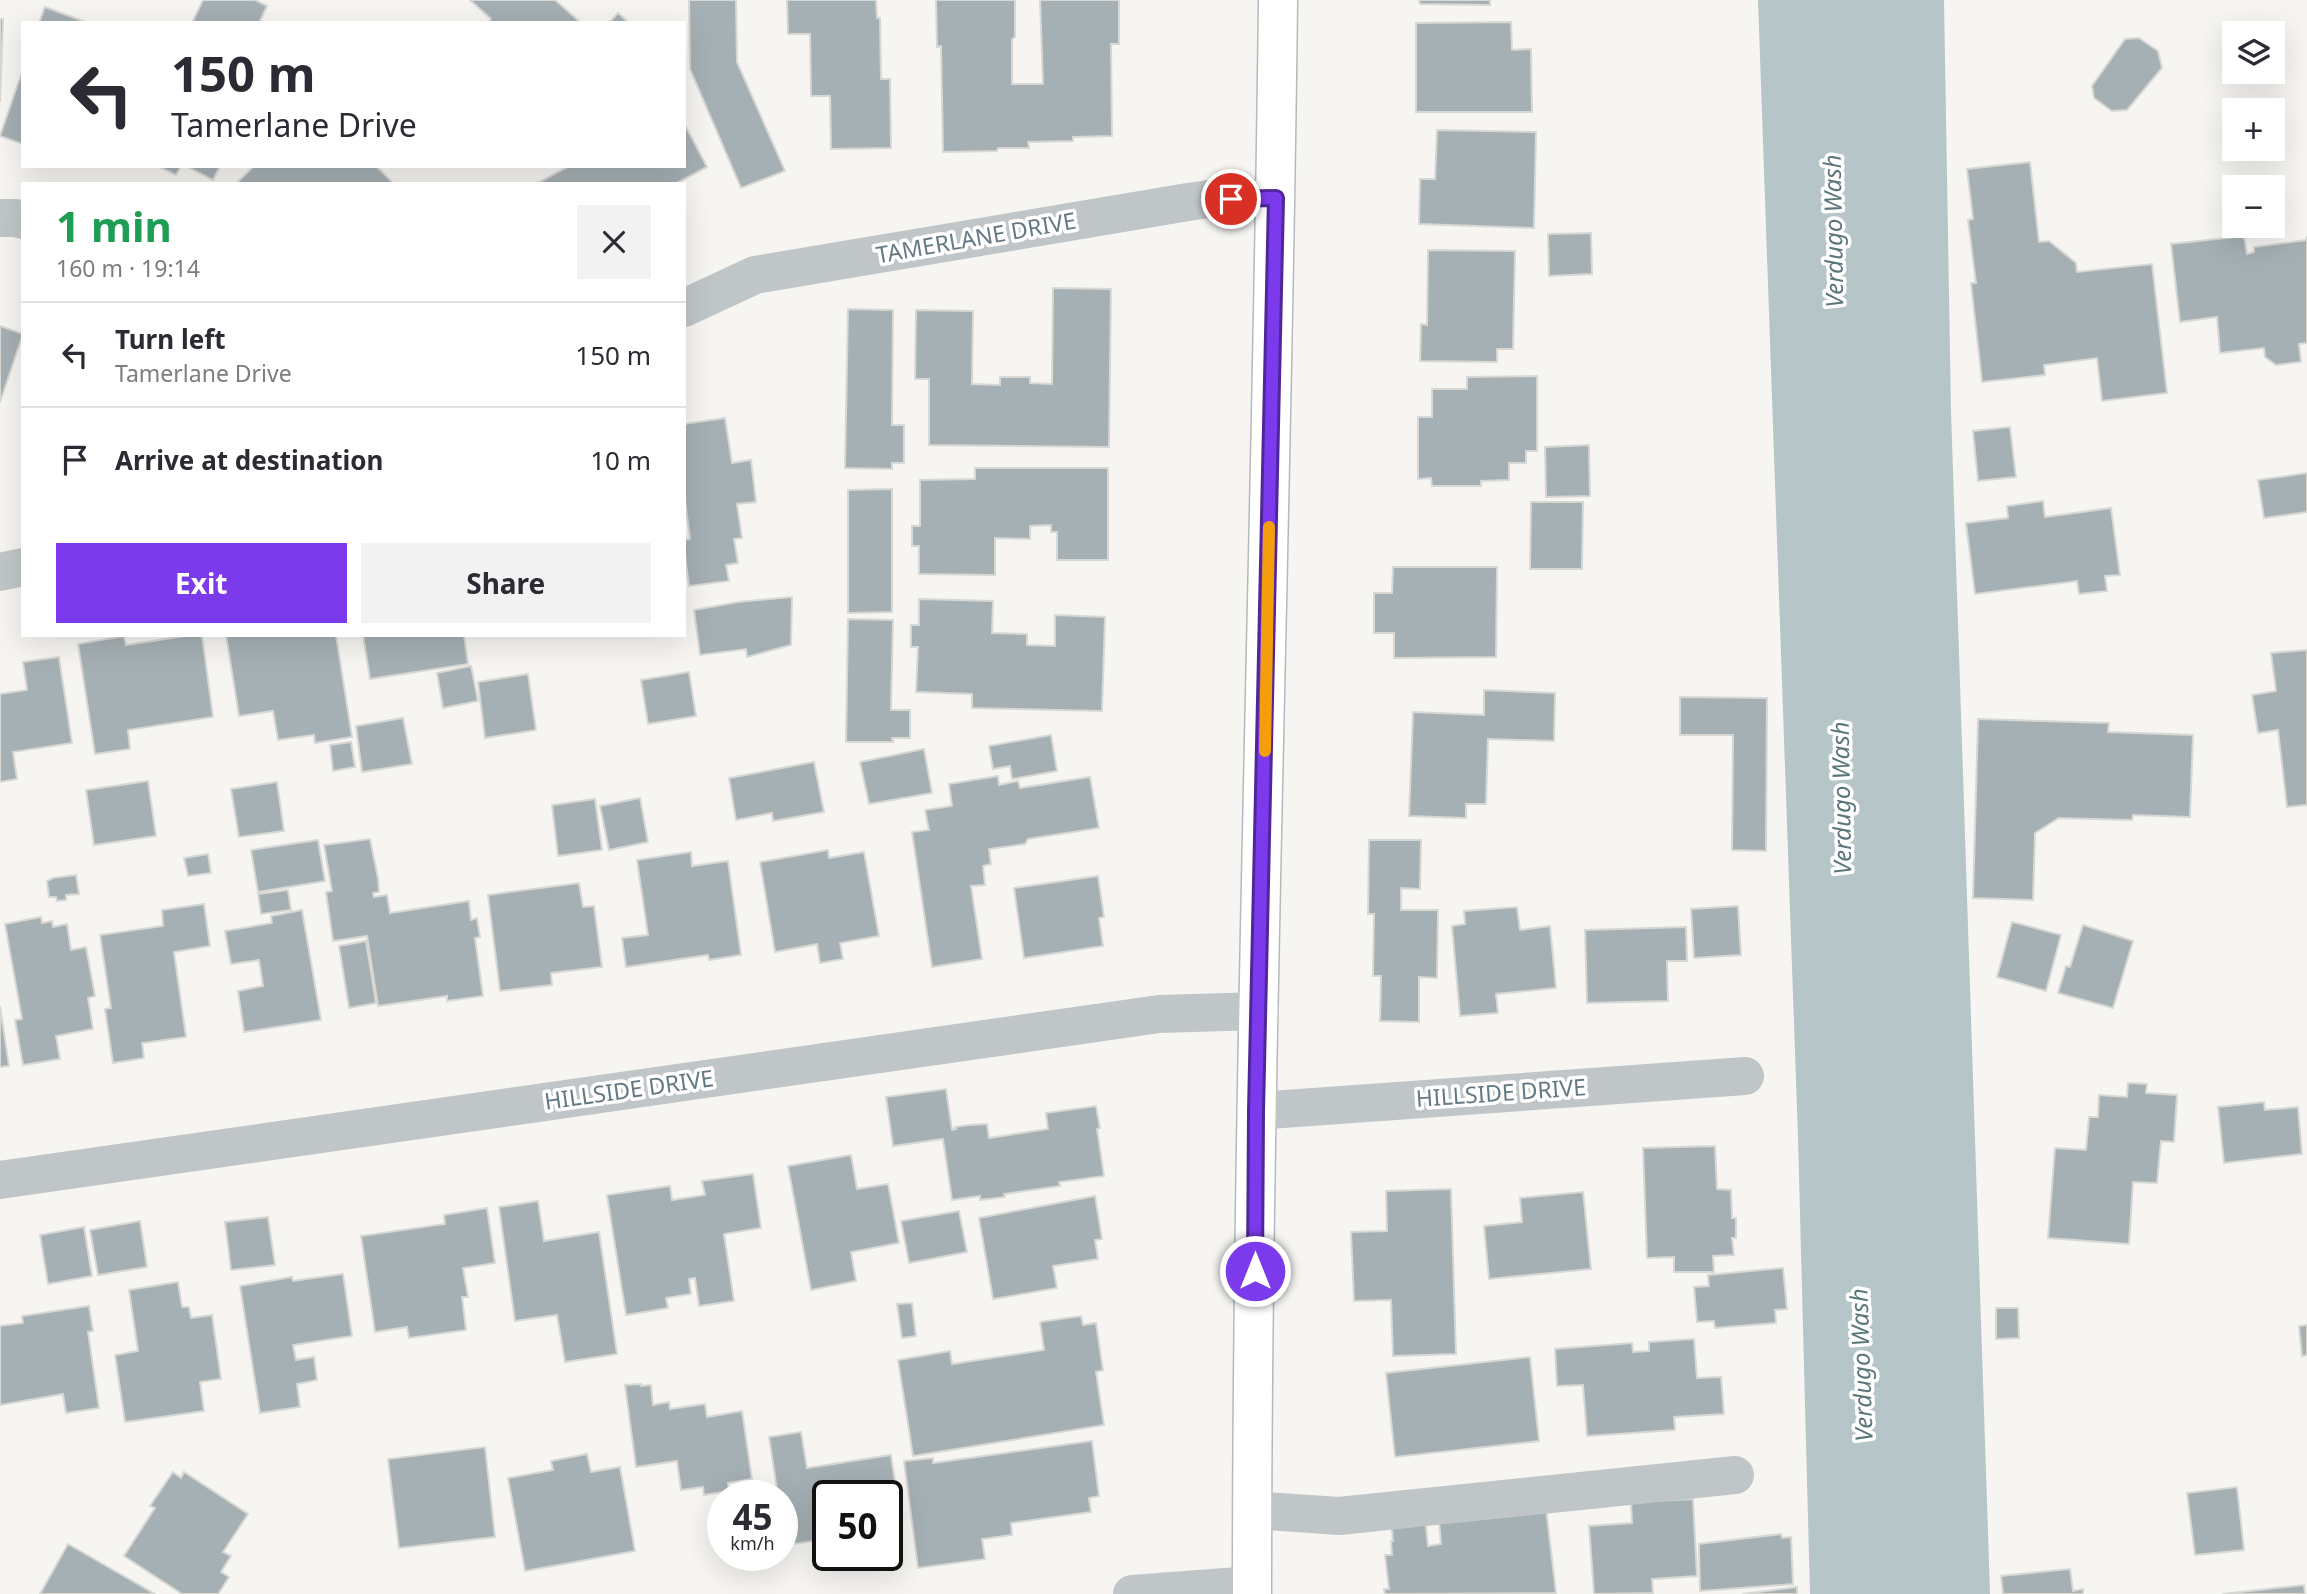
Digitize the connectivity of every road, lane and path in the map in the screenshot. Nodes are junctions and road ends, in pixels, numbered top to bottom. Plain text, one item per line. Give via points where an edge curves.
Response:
1 (1278, 0) edge
2 (1276, 198) junction
3 (0, 218) edge
4 (21, 219) edge
5 (686, 307) edge
6 (21, 567) edge
7 (0, 572) edge
8 (1260, 1012) junction
9 (1745, 1076) dead end
10 (1256, 1111) junction
11 (0, 1180) edge
12 (1735, 1475) dead end
13 (1253, 1510) junction
14 (1252, 1589) edge
15 (1132, 1594) edge

1 - 2 main road
2 - 5 street, TAMERLANE DRIVE via 1209,199 755,275
2 - 8 main road
3 - 4 street
6 - 7 street
8 - 10 main road
8 - 11 street, HILLSIDE DRIVE via 1159,1014
9 - 10 street, HILLSIDE DRIVE
10 - 13 main road
12 - 13 street via 1339,1516
13 - 14 main road
14 - 15 street

